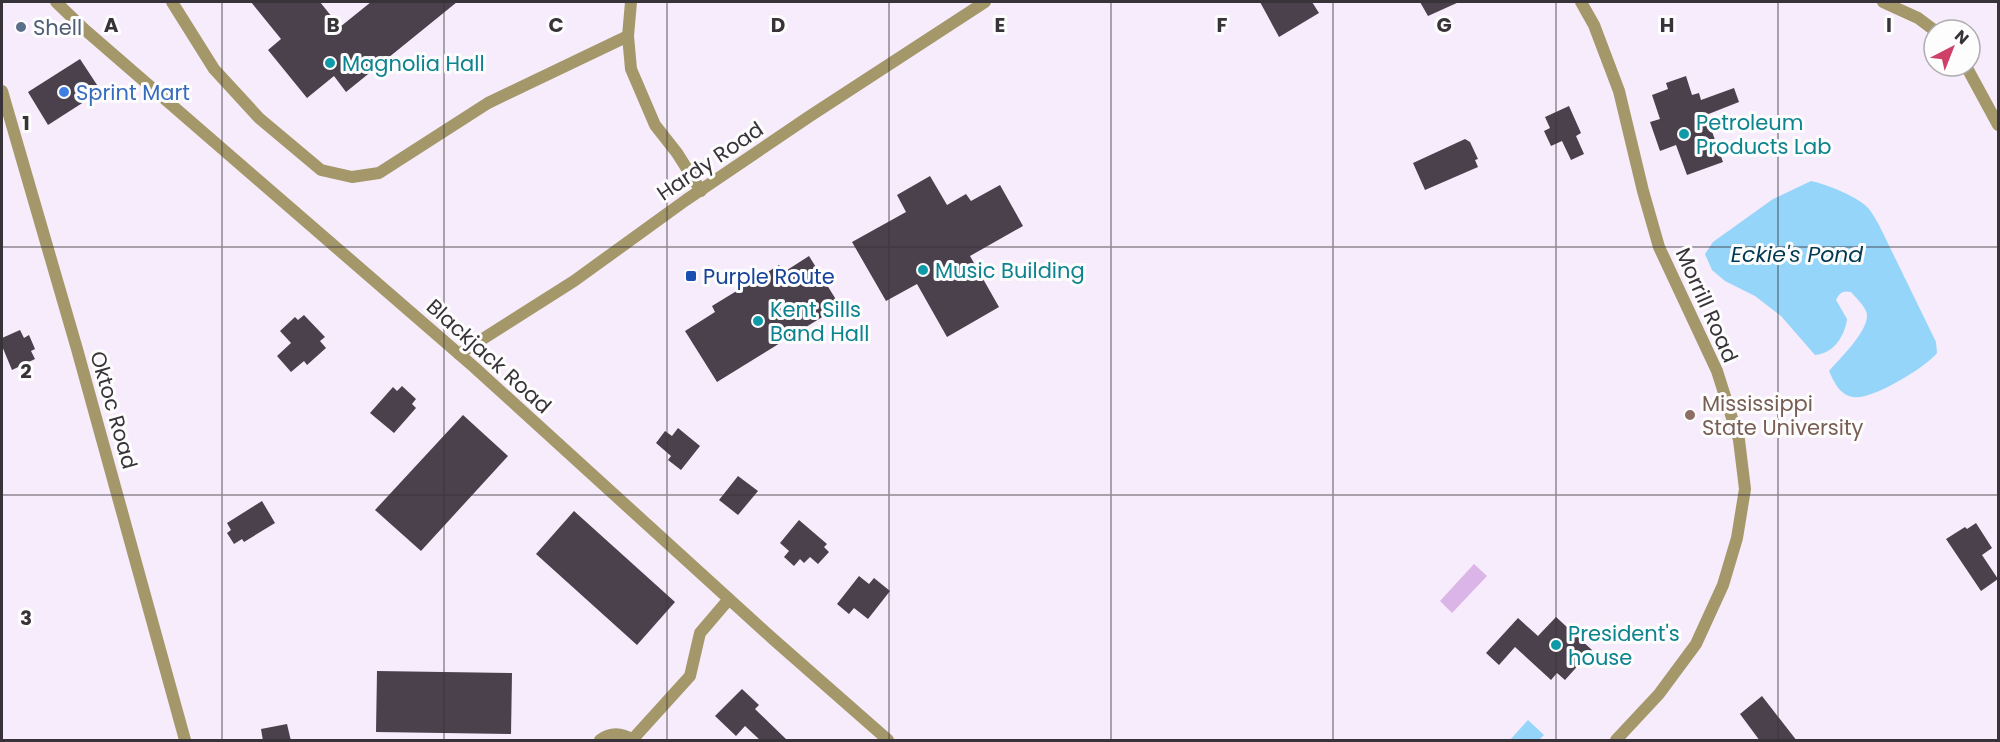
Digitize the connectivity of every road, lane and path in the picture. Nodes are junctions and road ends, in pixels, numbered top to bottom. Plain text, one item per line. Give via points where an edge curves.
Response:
1 (171, 2) edge
2 (631, 2) edge
3 (985, 2) edge
4 (1581, 2) edge
5 (1884, 2) edge
6 (54, 3) edge
7 (1922, 21) edge
8 (628, 36) junction
9 (1973, 78) edge
10 (2, 91) edge
11 (1998, 125) edge
12 (701, 191) junction
13 (459, 354) junction
14 (729, 599) junction
15 (632, 740) edge
16 (185, 741) edge
17 (600, 741) edge
18 (888, 741) edge
19 (1616, 741) edge

1 - 8 street via 214,69 259,118 321,170 352,177 380,173 488,103
2 - 8 street
3 - 12 street, Hardy Road
4 - 19 street, Morrill Road via 1619,91 1659,247 1717,371 1739,440 1745,489 1724,585 1696,644 1659,694
5 - 7 street
6 - 13 street, Blackjack Road
8 - 12 street via 631,69 655,125
9 - 11 street
10 - 16 street, Oktoc Road
12 - 13 street, Hardy Road via 574,282
13 - 14 street, Blackjack Road
14 - 15 street via 700,633 690,676
14 - 18 street, Blackjack Road
15 - 17 street via 615,734

